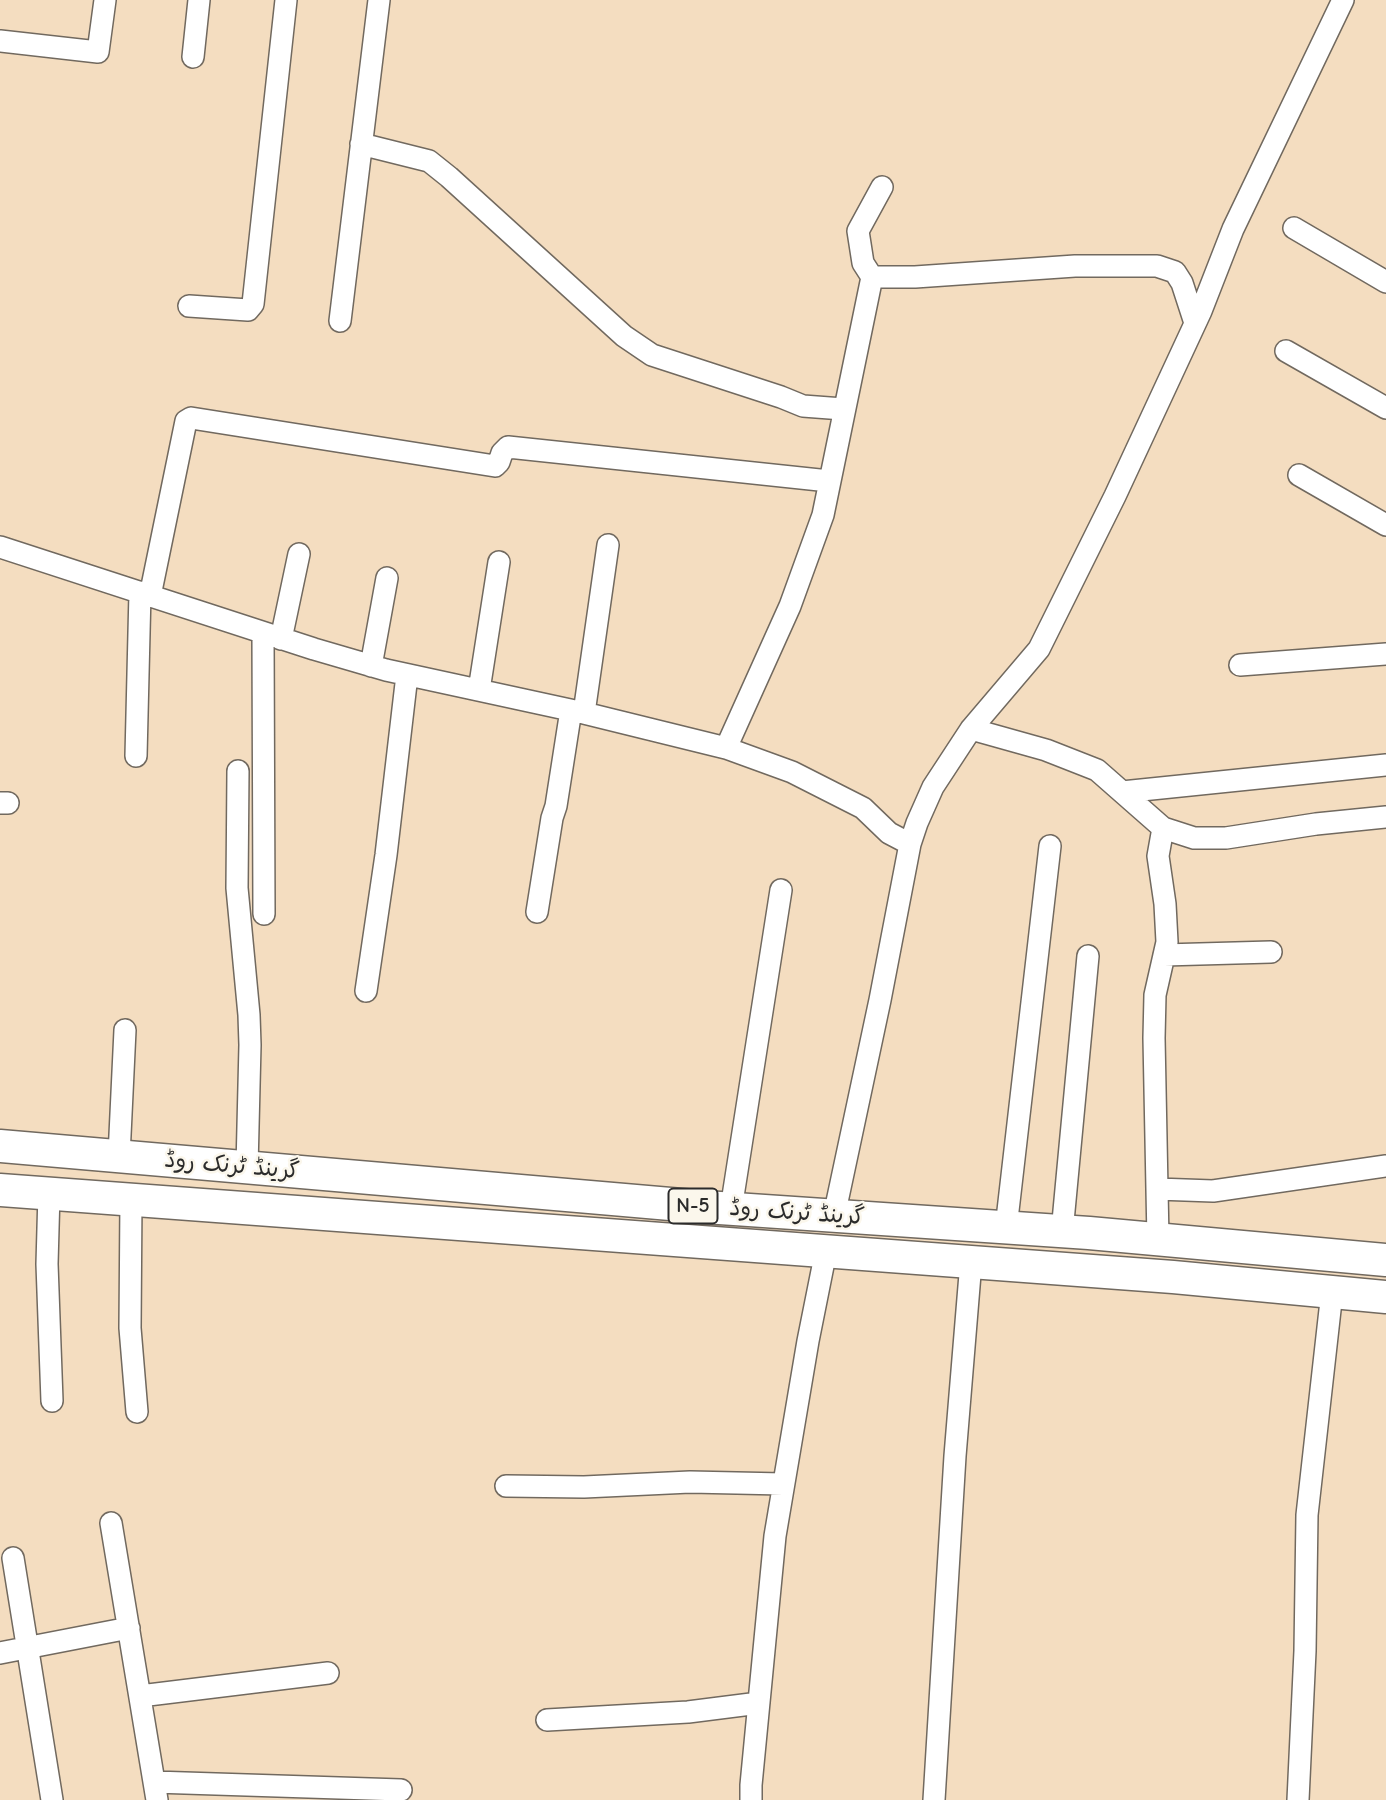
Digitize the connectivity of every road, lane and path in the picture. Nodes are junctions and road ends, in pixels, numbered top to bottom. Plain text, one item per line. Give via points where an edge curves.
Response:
1 (106, 0) edge
2 (199, 0) edge
3 (286, 0) edge
4 (379, 0) edge
5 (1343, 0) edge
6 (0, 41) edge
7 (193, 57) dead end
8 (361, 144) junction
9 (882, 187) dead end
10 (1294, 228) dead end
11 (872, 277) junction
12 (1386, 282) edge
13 (189, 306) dead end
14 (340, 321) dead end
15 (1195, 323) junction
16 (1286, 351) dead end
17 (1386, 408) edge
18 (844, 409) junction
19 (1299, 475) dead end
20 (829, 481) junction
21 (1386, 525) edge
22 (608, 545) dead end
23 (0, 547) edge
24 (299, 554) dead end
25 (499, 562) dead end
26 (387, 578) dead end
27 (145, 594) junction
28 (272, 636) junction
29 (1386, 654) edge
30 (1240, 665) dead end
31 (371, 666) junction
32 (407, 675) junction
33 (479, 690) junction
34 (577, 711) junction
35 (971, 729) junction
36 (726, 748) junction
37 (136, 756) dead end
38 (1386, 765) edge
39 (238, 771) dead end
40 (1122, 792) junction
41 (1386, 817) edge
42 (1163, 828) junction
43 (910, 844) junction
44 (1050, 846) dead end
45 (387, 847) dead end
46 (781, 890) dead end
47 (537, 912) dead end
48 (264, 914) dead end
49 (1272, 952) dead end
50 (1164, 955) junction
51 (1088, 956) dead end
52 (366, 991) dead end
53 (125, 1030) dead end
54 (0, 1146) edge
55 (119, 1156) junction
56 (1386, 1166) edge
57 (247, 1167) junction
58 (1157, 1189) junction
59 (0, 1190) edge
60 (49, 1193) junction
61 (131, 1199) junction
62 (731, 1209) junction
63 (834, 1216) junction
64 (1006, 1228) junction
65 (1062, 1232) junction
66 (1158, 1240) junction
67 (826, 1251) junction
68 (1386, 1260) edge
69 (971, 1262) junction
70 (1332, 1292) junction
71 (1386, 1297) edge
72 (52, 1401) dead end
73 (137, 1412) dead end
74 (783, 1484) junction
75 (506, 1486) dead end
76 (111, 1522) dead end
77 (13, 1558) dead end
78 (129, 1628) junction
79 (27, 1646) junction
80 (0, 1653) edge
81 (328, 1673) dead end
82 (140, 1696) junction
83 (759, 1703) junction
84 (547, 1720) dead end
85 (401, 1790) dead end
86 (155, 1791) edge
87 (52, 1800) edge
88 (751, 1800) edge
89 (934, 1800) edge
90 (1298, 1800) edge

1 - 6 street via 98,52
2 - 7 street
3 - 13 street via 253,304 248,310
4 - 8 street
5 - 15 street via 1233,229
8 - 14 street
8 - 18 street via 429,161 624,336 652,355 803,406
9 - 11 street via 858,231 863,263
10 - 12 street
11 - 15 street via 1157,266 1175,272
11 - 18 street
15 - 35 street via 1039,649
16 - 17 street
18 - 20 street
19 - 21 street
20 - 27 street via 508,447 495,466 191,418 186,421
20 - 36 street via 823,515 790,606
22 - 34 street
23 - 27 street
24 - 28 street
25 - 33 street
26 - 31 street
27 - 28 street
27 - 37 street
28 - 31 street
28 - 48 street
29 - 30 street
31 - 32 street
32 - 33 street
32 - 45 street
32 - 52 street
33 - 34 street
34 - 36 street
34 - 47 street via 552,818
35 - 40 street via 1097,770
35 - 43 street via 933,787
36 - 43 street via 792,772 863,808 889,833
38 - 40 street
39 - 57 street via 237,887 250,1035
40 - 42 street
41 - 42 street via 1226,838 1194,838
42 - 50 street via 1158,856 1165,904
43 - 63 street
44 - 64 street
46 - 62 street
49 - 50 street
50 - 58 street via 1155,995
51 - 65 street
53 - 55 street
54 - 55 highway, گرینڈ ٹرنک روڈ / N-5
55 - 57 highway, گرینڈ ٹرنک روڈ / N-5
56 - 58 street via 1213,1191
57 - 62 highway, گرینڈ ٹرنک روڈ / N-5
58 - 66 street
59 - 60 highway, گرینڈ ٹرنک روڈ / N-5
60 - 61 highway, گرینڈ ٹرنک روڈ / N-5
60 - 72 street
61 - 67 highway, گرینڈ ٹرنک روڈ / N-5
61 - 73 street via 130,1328
62 - 63 highway, گرینڈ ٹرنک روڈ / N-5
63 - 64 highway, گرینڈ ٹرنک روڈ / N-5
64 - 65 highway, گرینڈ ٹرنک روڈ / N-5
65 - 66 highway, گرینڈ ٹرنک روڈ / N-5
66 - 68 highway, گرینڈ ٹرنک روڈ / N-5
67 - 69 highway, گرینڈ ٹرنک روڈ / N-5
67 - 74 street
69 - 70 highway, گرینڈ ٹرنک روڈ / N-5
69 - 89 street
70 - 71 highway, گرینڈ ٹرنک روڈ / N-5
70 - 90 street via 1307,1515
74 - 75 street
74 - 83 street
76 - 78 street
77 - 79 street
78 - 79 street
78 - 82 street
79 - 80 street
79 - 87 street
81 - 82 street
82 - 86 street
83 - 84 street
83 - 88 street
85 - 86 street

